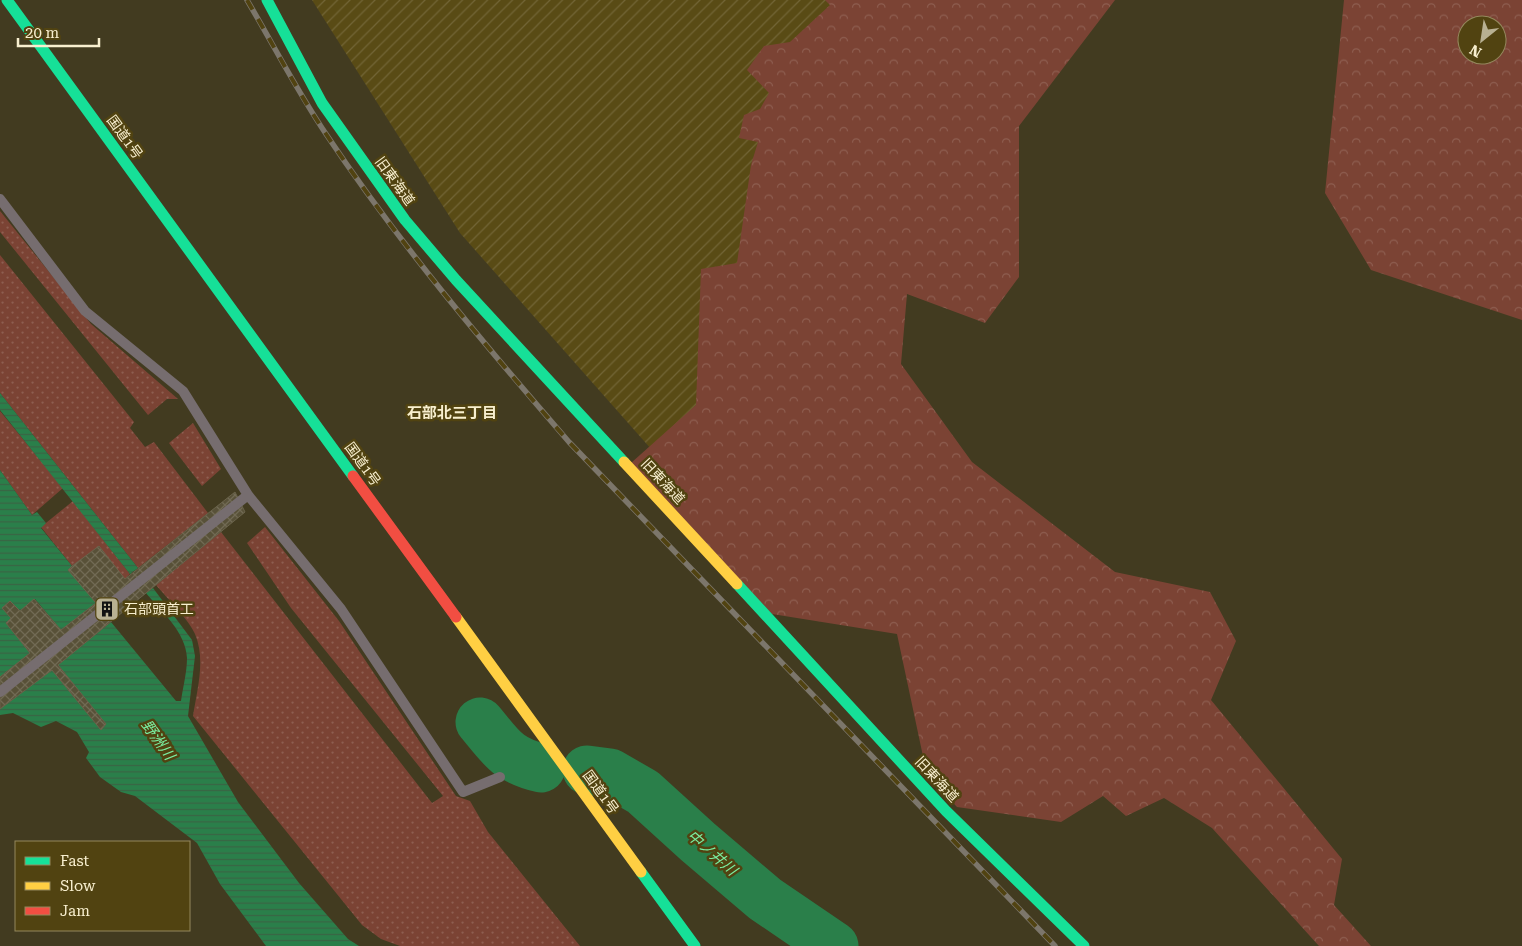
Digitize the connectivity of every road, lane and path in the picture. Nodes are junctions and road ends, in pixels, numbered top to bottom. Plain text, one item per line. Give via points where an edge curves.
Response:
1 (7, 0) edge
2 (267, 0) edge
3 (0, 199) edge
4 (248, 495) junction
5 (0, 692) edge
6 (500, 777) dead end
7 (695, 946) edge
8 (1084, 946) edge

1 - 7 main road, 国道1号
2 - 8 main road, 旧東海道 via 322,104 405,220 456,280 946,811
3 - 4 lane via 86,311 184,391
4 - 5 lane
4 - 6 lane via 341,609 463,792

